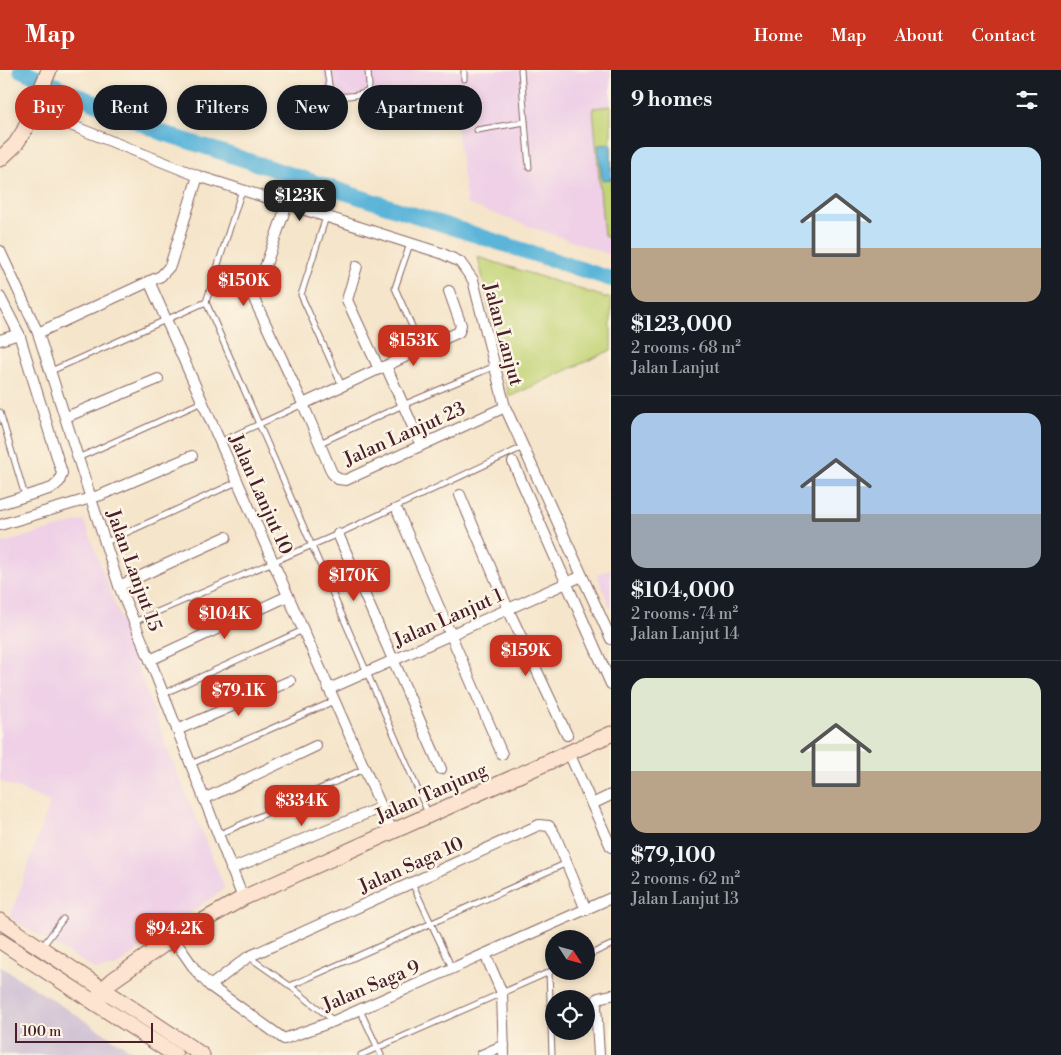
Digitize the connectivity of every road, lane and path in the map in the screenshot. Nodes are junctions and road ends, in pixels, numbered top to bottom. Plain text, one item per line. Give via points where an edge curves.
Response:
1 (49, 70) edge
2 (327, 70) edge
3 (368, 70) edge
4 (464, 70) edge
5 (521, 70) edge
6 (464, 79) dead end
7 (42, 85) edge
8 (525, 122) junction
9 (482, 129) edge
10 (23, 130) edge
11 (81, 130) edge
12 (0, 159) edge
13 (529, 167) dead end
14 (198, 176) junction
15 (242, 190) junction
16 (287, 204) junction
17 (326, 217) junction
18 (410, 244) junction
19 (0, 251) edge
20 (357, 266) dead end
21 (149, 281) junction
22 (449, 291) dead end
23 (0, 297) edge
24 (206, 302) junction
25 (166, 321) junction
26 (38, 333) junction
27 (19, 334) junction
28 (0, 340) edge
29 (422, 349) junction
30 (495, 366) junction
31 (382, 367) junction
32 (51, 371) junction
33 (158, 379) dead end
34 (342, 386) junction
35 (202, 402) junction
36 (303, 404) junction
37 (403, 405) junction
38 (506, 407) junction
39 (0, 412) edge
40 (66, 417) junction
41 (259, 424) junction
42 (220, 442) junction
43 (320, 443) junction
44 (421, 445) junction
45 (523, 446) junction
46 (192, 456) dead end
47 (78, 458) junction
48 (513, 462) dead end
49 (237, 482) junction
50 (460, 495) dead end
51 (25, 496) junction
52 (90, 498) junction
53 (0, 504) edge
54 (398, 512) dead end
55 (0, 525) edge
56 (338, 534) junction
57 (226, 537) dead end
58 (104, 542) junction
59 (312, 545) junction
60 (273, 562) junction
61 (582, 576) junction
62 (567, 583) junction
63 (118, 586) junction
64 (288, 596) junction
65 (508, 609) junction
66 (134, 622) junction
67 (303, 630) junction
68 (451, 635) junction
69 (611, 637) edge
70 (150, 660) junction
71 (393, 660) junction
72 (367, 672) junction
73 (290, 681) dead end
74 (611, 684) edge
75 (329, 689) junction
76 (163, 694) junction
77 (334, 700) junction
78 (177, 730) junction
79 (611, 734) edge
80 (567, 735) dead end
81 (316, 746) dead end
82 (569, 753) junction
83 (502, 754) dead end
84 (190, 764) junction
85 (365, 769) junction
86 (441, 769) dead end
87 (611, 795) edge
88 (204, 799) junction
89 (592, 804) junction
90 (382, 808) junction
91 (429, 814) junction
92 (392, 831) junction
93 (218, 835) junction
94 (611, 847) edge
95 (566, 863) junction
96 (231, 869) junction
97 (412, 883) junction
98 (243, 898) junction
99 (611, 898) edge
100 (586, 910) junction
101 (63, 919) dead end
102 (0, 921) edge
103 (432, 924) junction
104 (173, 938) junction
105 (0, 941) edge
106 (611, 944) edge
107 (42, 948) junction
108 (595, 952) edge
109 (485, 954) junction
110 (248, 957) junction
111 (452, 968) junction
112 (545, 974) edge
113 (551, 980) edge
114 (210, 986) junction
115 (290, 986) junction
116 (103, 989) junction
117 (502, 993) junction
118 (611, 995) edge
119 (95, 1003) junction
120 (360, 1009) junction
121 (334, 1021) junction
122 (377, 1048) junction
123 (504, 1050) edge
124 (175, 1055) edge
125 (202, 1055) edge
126 (361, 1055) edge
127 (381, 1055) edge
128 (482, 1055) edge
129 (552, 1055) edge
130 (599, 1055) edge

1 - 7 street
2 - 3 lane via 330,92 336,96 366,92 370,86
4 - 6 lane
5 - 8 lane
8 - 9 lane
8 - 13 lane
10 - 12 street
11 - 14 street, Jalan Lanjut
14 - 15 street, Jalan Lanjut
14 - 21 street via 170,266 161,276
15 - 16 street, Jalan Lanjut
15 - 24 lane
16 - 17 street, Jalan Lanjut
16 - 36 street, Jalan Lanjut 23 via 254,299
17 - 18 street, Jalan Lanjut
17 - 34 lane via 301,295
18 - 29 lane via 395,288
18 - 30 street, Jalan Lanjut via 441,252 460,262 473,280
19 - 26 street, Jalan Lanjut 15
20 - 31 street via 347,300
21 - 25 street, Jalan Lanjut 10
21 - 26 street
22 - 29 street via 460,330
23 - 27 street
24 - 25 lane
24 - 41 lane
25 - 32 lane
25 - 35 street, Jalan Lanjut 10
26 - 32 street, Jalan Lanjut 15
27 - 28 street
27 - 51 street via 62,473 60,482 55,486
29 - 31 street
30 - 37 lane
30 - 38 street, Jalan Lanjut
31 - 34 street
31 - 37 street
32 - 40 street, Jalan Lanjut 15
33 - 40 street
34 - 36 street
35 - 42 street, Jalan Lanjut 10
35 - 47 lane
36 - 41 lane
36 - 43 street, Jalan Lanjut 23
37 - 43 lane
37 - 44 street
38 - 44 street, Jalan Lanjut 23
38 - 45 street, Jalan Lanjut
39 - 51 lane
40 - 47 street, Jalan Lanjut 15
41 - 42 lane
41 - 59 lane
42 - 49 street, Jalan Lanjut 10
43 - 44 street, Jalan Lanjut 23 via 332,473 338,479 346,480
45 - 56 lane
45 - 61 street, Jalan Lanjut
46 - 52 street
47 - 52 street, Jalan Lanjut 15
48 - 62 street
49 - 58 lane
49 - 60 street, Jalan Lanjut 10
50 - 65 street
51 - 53 street
52 - 55 street
52 - 58 street, Jalan Lanjut 15
54 - 68 street
56 - 59 lane
56 - 71 street
57 - 63 street
58 - 63 street, Jalan Lanjut 15
59 - 60 lane
59 - 72 lane
60 - 64 street, Jalan Lanjut 10
60 - 66 lane
61 - 62 street, Jalan Lanjut 1
61 - 69 street, Jalan Lanjut
62 - 65 street, Jalan Lanjut 1
62 - 74 street
63 - 66 street, Jalan Lanjut 15
64 - 67 street, Jalan Lanjut 10
64 - 70 street
65 - 68 street, Jalan Lanjut 1
65 - 80 street
66 - 70 street, Jalan Lanjut 15
67 - 75 street, Jalan Lanjut 10
67 - 76 lane
68 - 71 street, Jalan Lanjut 1
68 - 83 street
70 - 76 street, Jalan Lanjut 15
71 - 72 street, Jalan Lanjut 1
71 - 86 street
72 - 75 street, Jalan Lanjut 1
72 - 91 lane
73 - 78 street
75 - 77 street, Jalan Lanjut 10
76 - 78 street, Jalan Lanjut 15
77 - 84 lane
77 - 85 street, Jalan Lanjut 10
78 - 84 street, Jalan Lanjut 15
79 - 82 street, Jalan Tanjung
81 - 88 street
82 - 89 street
82 - 91 street, Jalan Tanjung
84 - 88 street, Jalan Lanjut 15
85 - 90 street, Jalan Lanjut 10
85 - 93 lane
87 - 89 street
88 - 93 street, Jalan Lanjut 15
89 - 94 street
90 - 92 street, Jalan Lanjut 10
90 - 96 street
91 - 92 street, Jalan Tanjung
92 - 98 street, Jalan Tanjung
93 - 96 street, Jalan Lanjut 15
95 - 97 street, Jalan Saga 10 via 549,826 539,825
95 - 100 street, Jalan Saga 10
95 - 103 lane
96 - 98 street, Jalan Lanjut 15
97 - 103 lane
97 - 110 street, Jalan Saga 10
98 - 104 street, Jalan Tanjung
99 - 100 street, Jalan Saga 9
100 - 109 street, Jalan Saga 9
101 - 107 lane
102 - 107 street
103 - 111 lane
103 - 115 lane
104 - 114 street, Jalan Saga 9
104 - 116 street, Jalan Tanjung
105 - 119 street
106 - 108 lane
107 - 116 street
109 - 111 street, Jalan Saga 9
109 - 117 street
110 - 114 street, Jalan Saga 10
110 - 115 lane
111 - 120 street, Jalan Saga 9
112 - 117 lane
113 - 129 lane
114 - 121 street, Jalan Saga 9 via 284,1039
115 - 121 lane
116 - 119 street, Jalan Tanjung
116 - 125 street
117 - 122 lane
117 - 123 street
118 - 130 street via 598,998 596,1006
119 - 124 street
120 - 121 street, Jalan Saga 9
120 - 122 lane
122 - 126 lane
122 - 127 lane
123 - 128 street

